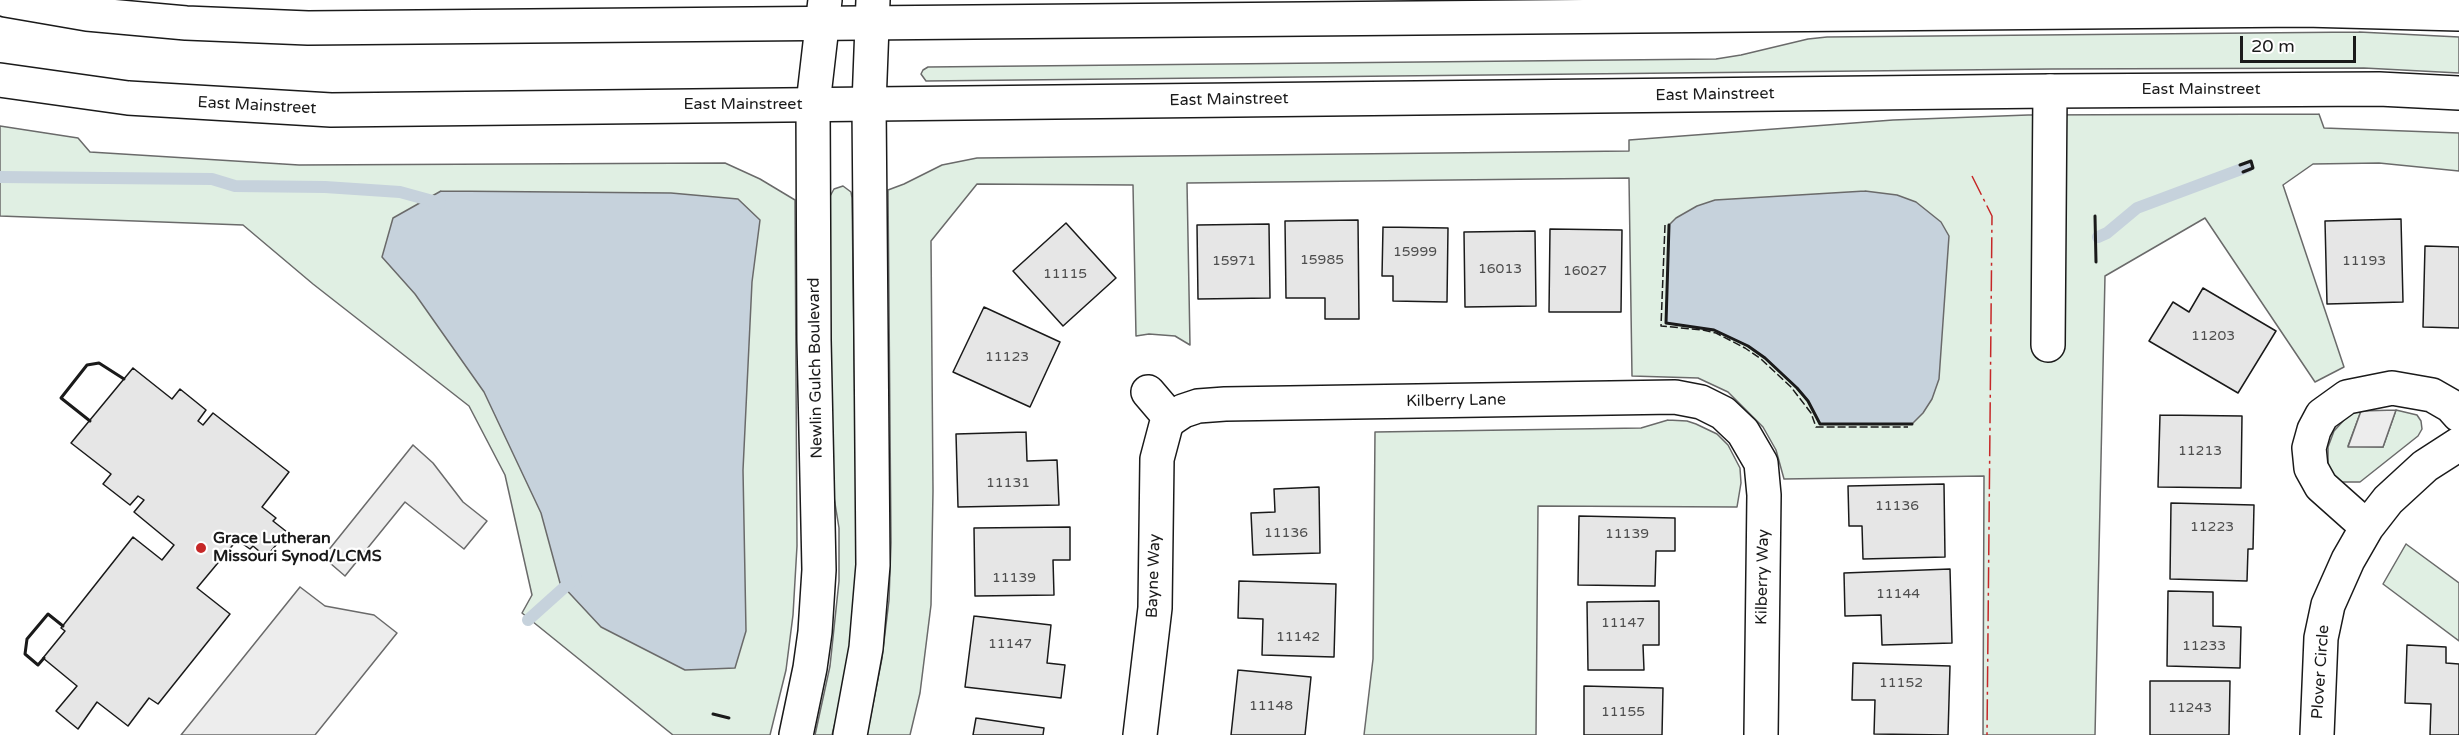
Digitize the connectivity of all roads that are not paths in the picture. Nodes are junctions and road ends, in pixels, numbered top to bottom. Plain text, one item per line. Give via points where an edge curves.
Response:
1 (6, 0) edge
2 (824, 12) edge
3 (872, 12) edge
4 (2459, 14) edge
5 (0, 80) edge
6 (2050, 91) junction
7 (2459, 93) edge
8 (869, 104) junction
9 (813, 105) junction
10 (2048, 345) dead end
11 (1148, 392) dead end
12 (2459, 415) edge
13 (1171, 419) junction
14 (1737, 425) joint
15 (2459, 444) edge
16 (2367, 527) junction
17 (796, 735) edge
18 (850, 735) edge
19 (1140, 735) edge
20 (1761, 735) edge
21 (2317, 735) edge

1 - 2 main road via 87,14 297,28
2 - 3 main road
2 - 9 main road, Newlin Gulch Boulevard
3 - 4 main road via 2304,10
3 - 8 main road
5 - 9 main road, East Mainstreet via 128,98 331,110
6 - 7 main road, East Mainstreet via 2379,89
6 - 8 main road, East Mainstreet
6 - 10 main road
8 - 9 main road, East Mainstreet
8 - 18 main road via 873,565 866,648
9 - 17 main road, Newlin Gulch Boulevard via 819,570 812,659
11 - 13 main road
12 - 16 main road via 2432,395 2392,388 2347,397 2322,415 2309,448 2311,468 2321,486
13 - 14 main road, Kilberry Lane via 1192,408 1210,405 1675,397 1701,402
13 - 19 main road, Bayne Way via 1162,434 1156,459 1155,608
14 - 20 main road, Kilberry Way via 1761,463 1764,484
15 - 16 main road, Plover Circle via 2404,483
16 - 21 main road, Plover Circle via 2328,605 2319,657

